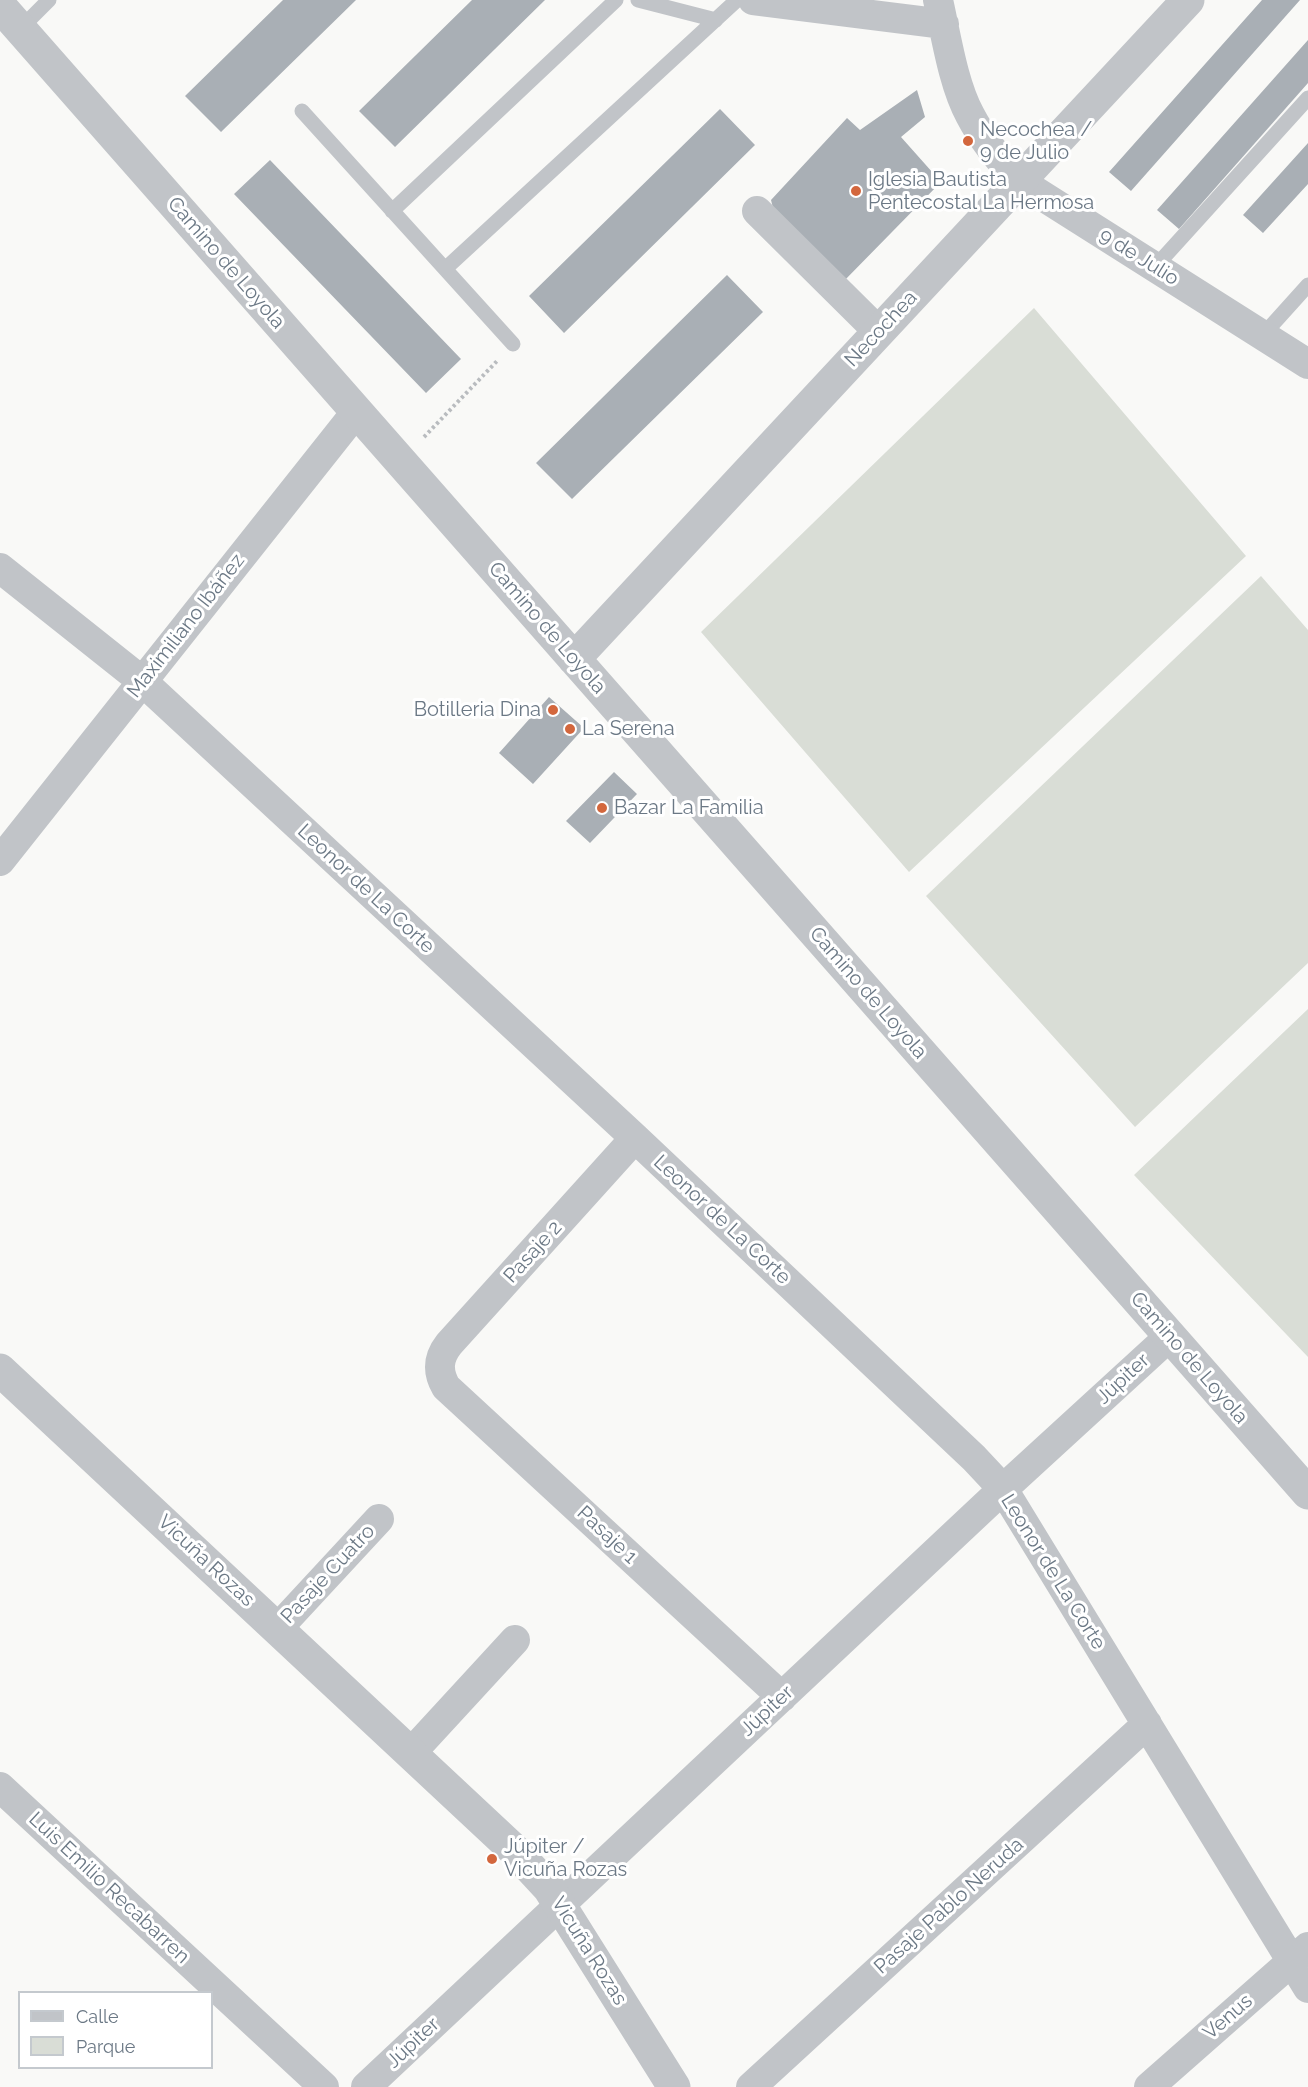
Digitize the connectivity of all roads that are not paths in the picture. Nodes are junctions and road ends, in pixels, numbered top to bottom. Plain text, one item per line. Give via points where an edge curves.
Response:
1 (49, 0) edge
2 (616, 0) edge
3 (638, 0) edge
4 (737, 0) edge
5 (753, 0) edge
6 (1188, 0) edge
7 (941, 12) edge
8 (10, 17) edge
9 (716, 20) junction
10 (1308, 98) edge
11 (302, 111) dead end
12 (1019, 181) junction
13 (392, 211) junction
14 (757, 211) dead end
15 (1155, 267) junction
16 (446, 269) junction
17 (1308, 285) edge
18 (879, 332) junction
19 (1263, 335) junction
20 (513, 344) road end
21 (1308, 364) edge
22 (357, 411) junction
23 (0, 568) edge
24 (574, 659) junction
25 (142, 681) junction
26 (5, 844) edge
27 (635, 1138) junction
28 (1170, 1336) junction
29 (439, 1369) joint
30 (0, 1370) edge
31 (1003, 1489) junction
32 (1308, 1493) edge
33 (379, 1519) dead end
34 (278, 1628) junction
35 (515, 1640) dead end
36 (782, 1697) junction
37 (1147, 1724) junction
38 (411, 1752) junction
39 (0, 1787) edge
40 (561, 1905) junction
41 (1300, 1954) edge
42 (1308, 1988) edge
43 (324, 2087) edge
44 (366, 2087) edge
45 (674, 2087) edge
46 (752, 2087) edge
47 (1149, 2087) edge

1 - 8 lane
2 - 13 lane
3 - 9 lane
4 - 9 lane
5 - 7 street
6 - 12 street, Necochea
7 - 12 street, 9 de Julio via 969,114
8 - 22 street, Camino de Loyola
9 - 16 lane
10 - 15 lane
11 - 13 lane
12 - 15 street, 9 de Julio
12 - 18 street, Necochea
13 - 16 lane
14 - 18 street
15 - 19 street, 9 de Julio
16 - 20 lane
17 - 19 lane
18 - 24 street, Necochea
19 - 21 street, 9 de Julio
22 - 24 street, Camino de Loyola
22 - 25 street, Maximiliano Ibáñez
23 - 25 street, Leonor de La Corte
24 - 28 street, Camino de Loyola
25 - 26 street, Maximiliano Ibáñez
25 - 27 street, Leonor de La Corte
27 - 29 street, Pasaje 2 via 449,1344
27 - 31 street, Leonor de La Corte
28 - 31 street, Júpiter
28 - 32 street, Camino de Loyola
29 - 36 street, Pasaje 1 via 446,1387
30 - 34 street, Vicuña Rozas
31 - 36 street, Júpiter
31 - 37 street, Leonor de La Corte
33 - 34 street, Pasaje Cuatro
34 - 38 street, Vicuña Rozas
35 - 38 street
36 - 40 street, Júpiter
37 - 41 street, Leonor de La Corte
37 - 46 street, Pasaje Pablo Neruda
38 - 40 street, Vicuña Rozas via 513,1848
39 - 43 street, Luis Emilio Recabarren
40 - 44 street, Júpiter
40 - 45 street, Vicuña Rozas
41 - 42 street, Leonor de La Corte
41 - 47 street, Venus

